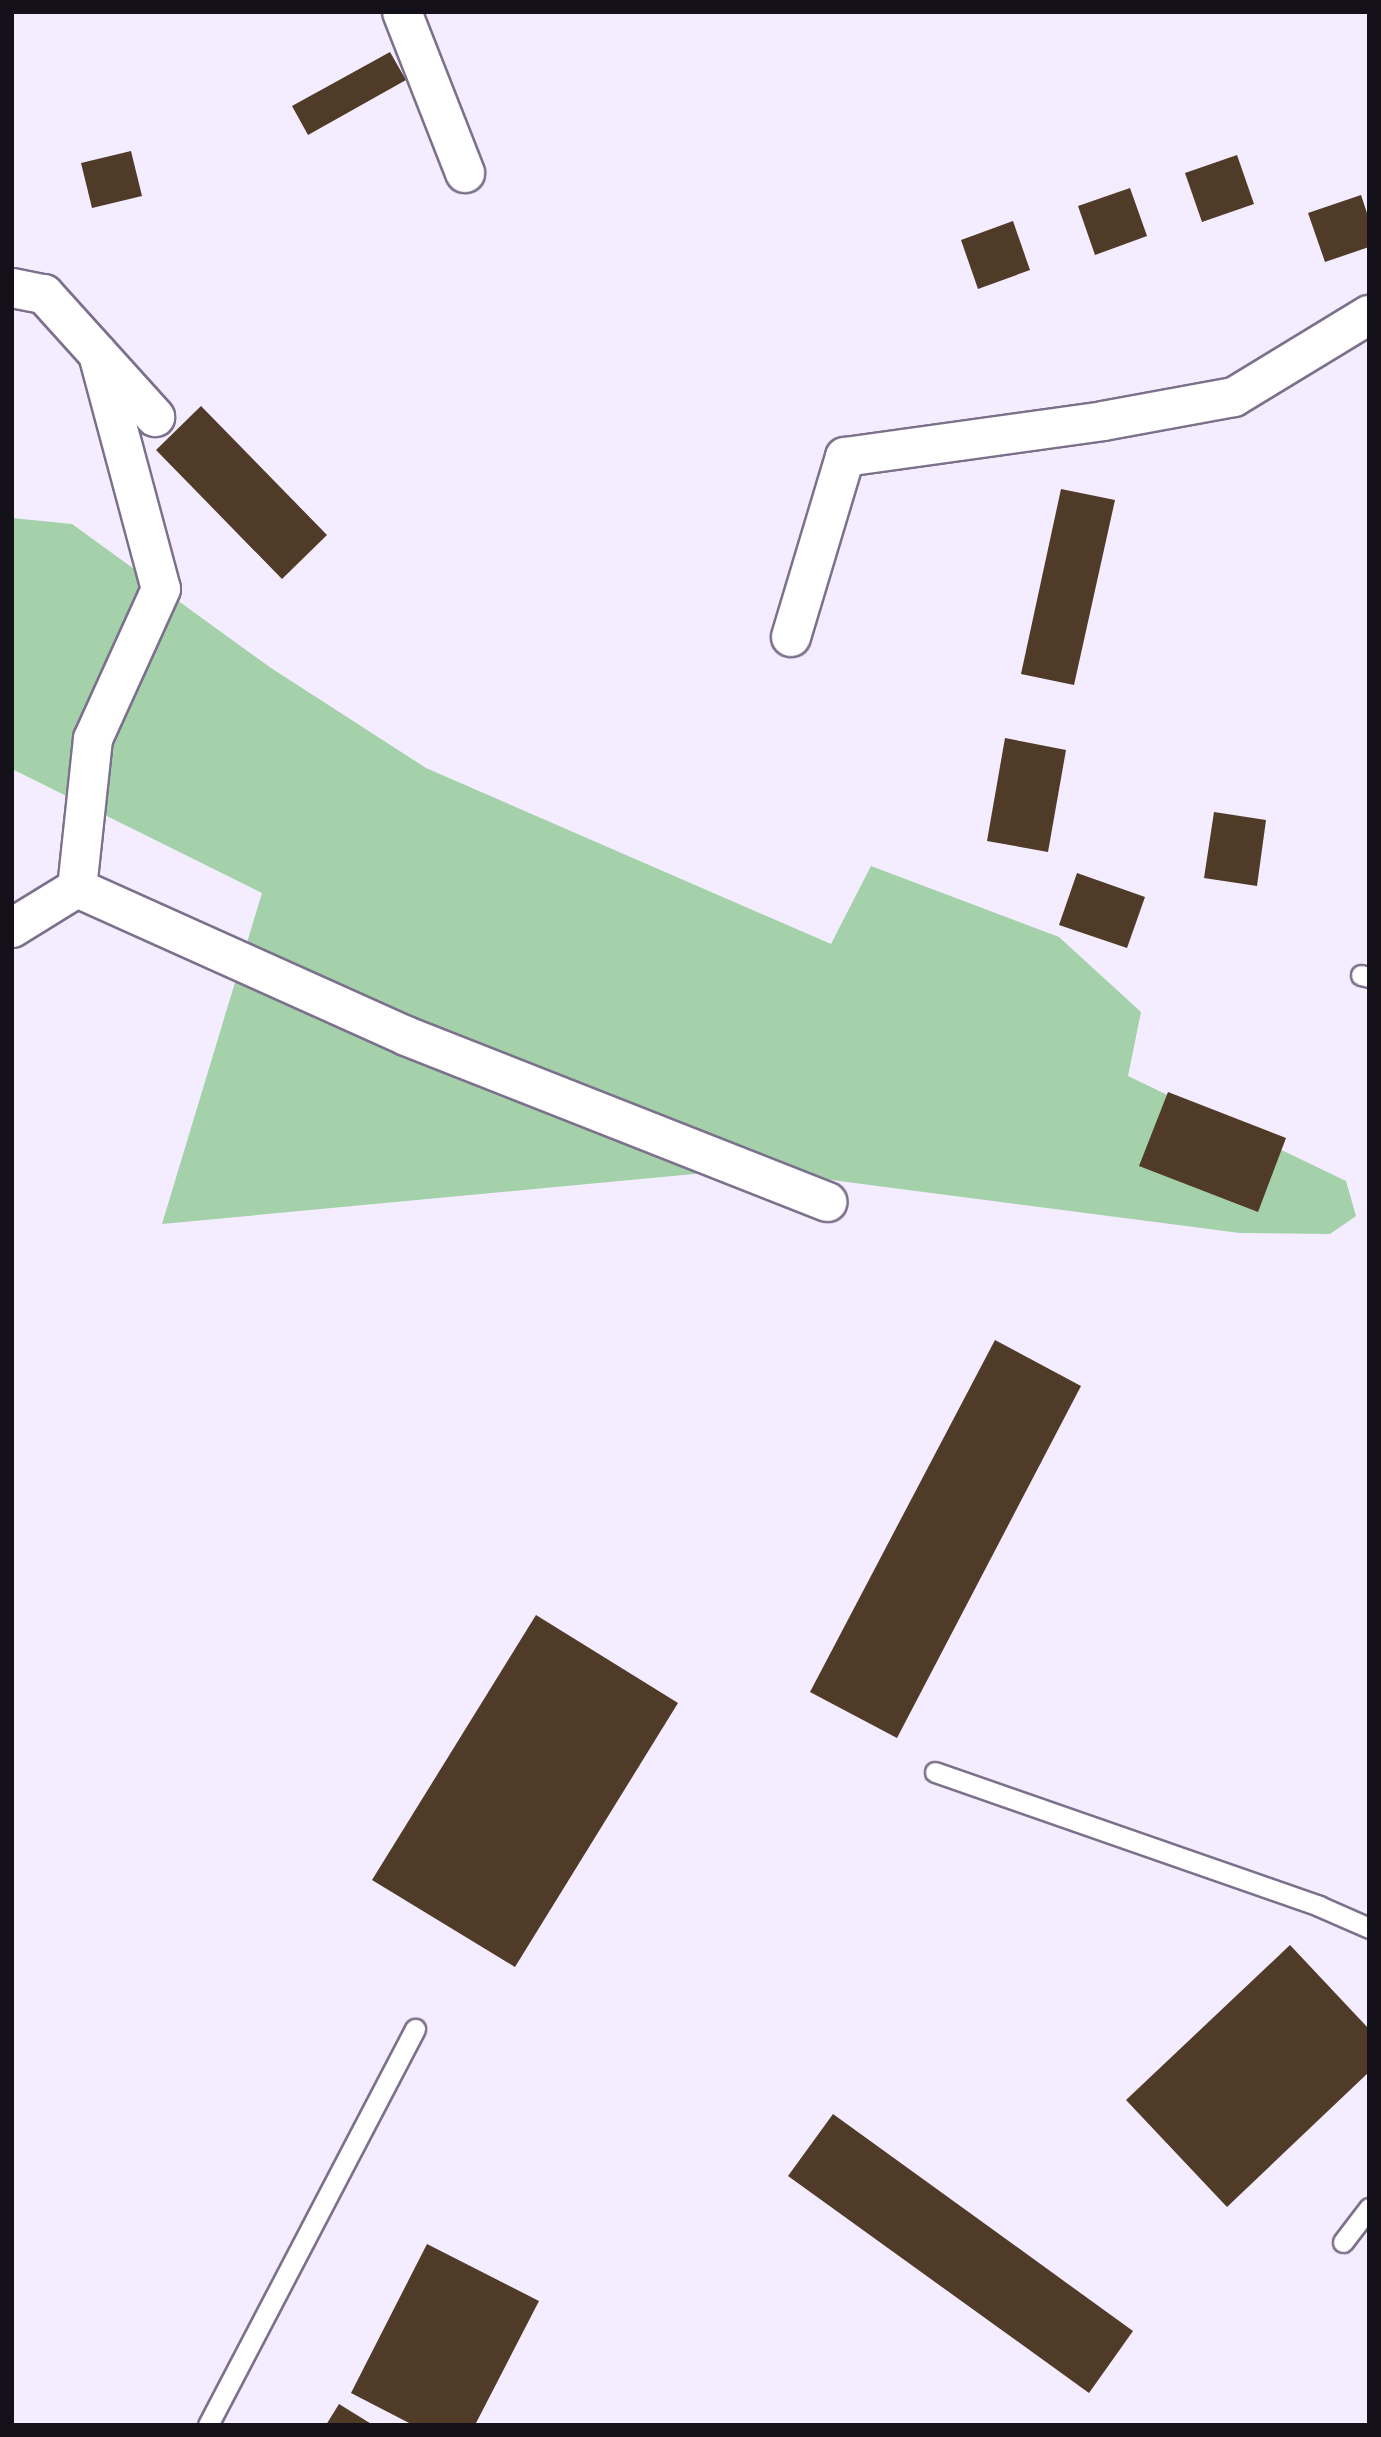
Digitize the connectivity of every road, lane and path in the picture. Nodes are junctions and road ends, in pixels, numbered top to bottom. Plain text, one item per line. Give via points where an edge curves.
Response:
1 (402, 12) edge
2 (465, 173) dead end
3 (12, 288) edge
4 (1369, 315) edge
5 (98, 354) junction
6 (155, 417) dead end
7 (791, 637) dead end
8 (77, 888) junction
9 (12, 928) edge
10 (827, 1202) dead end
11 (935, 1772) dead end
12 (1369, 1928) edge
13 (415, 2029) dead end
14 (1369, 2208) edge
15 (1343, 2242) dead end
16 (208, 2425) edge

1 - 2 street
3 - 5 street via 44,294
4 - 7 street via 1234,397 1103,421 845,457
5 - 6 street
5 - 8 street via 162,589 93,738
8 - 9 street
8 - 10 street via 406,1036
11 - 12 lane via 1319,1906
13 - 16 lane
14 - 15 lane

